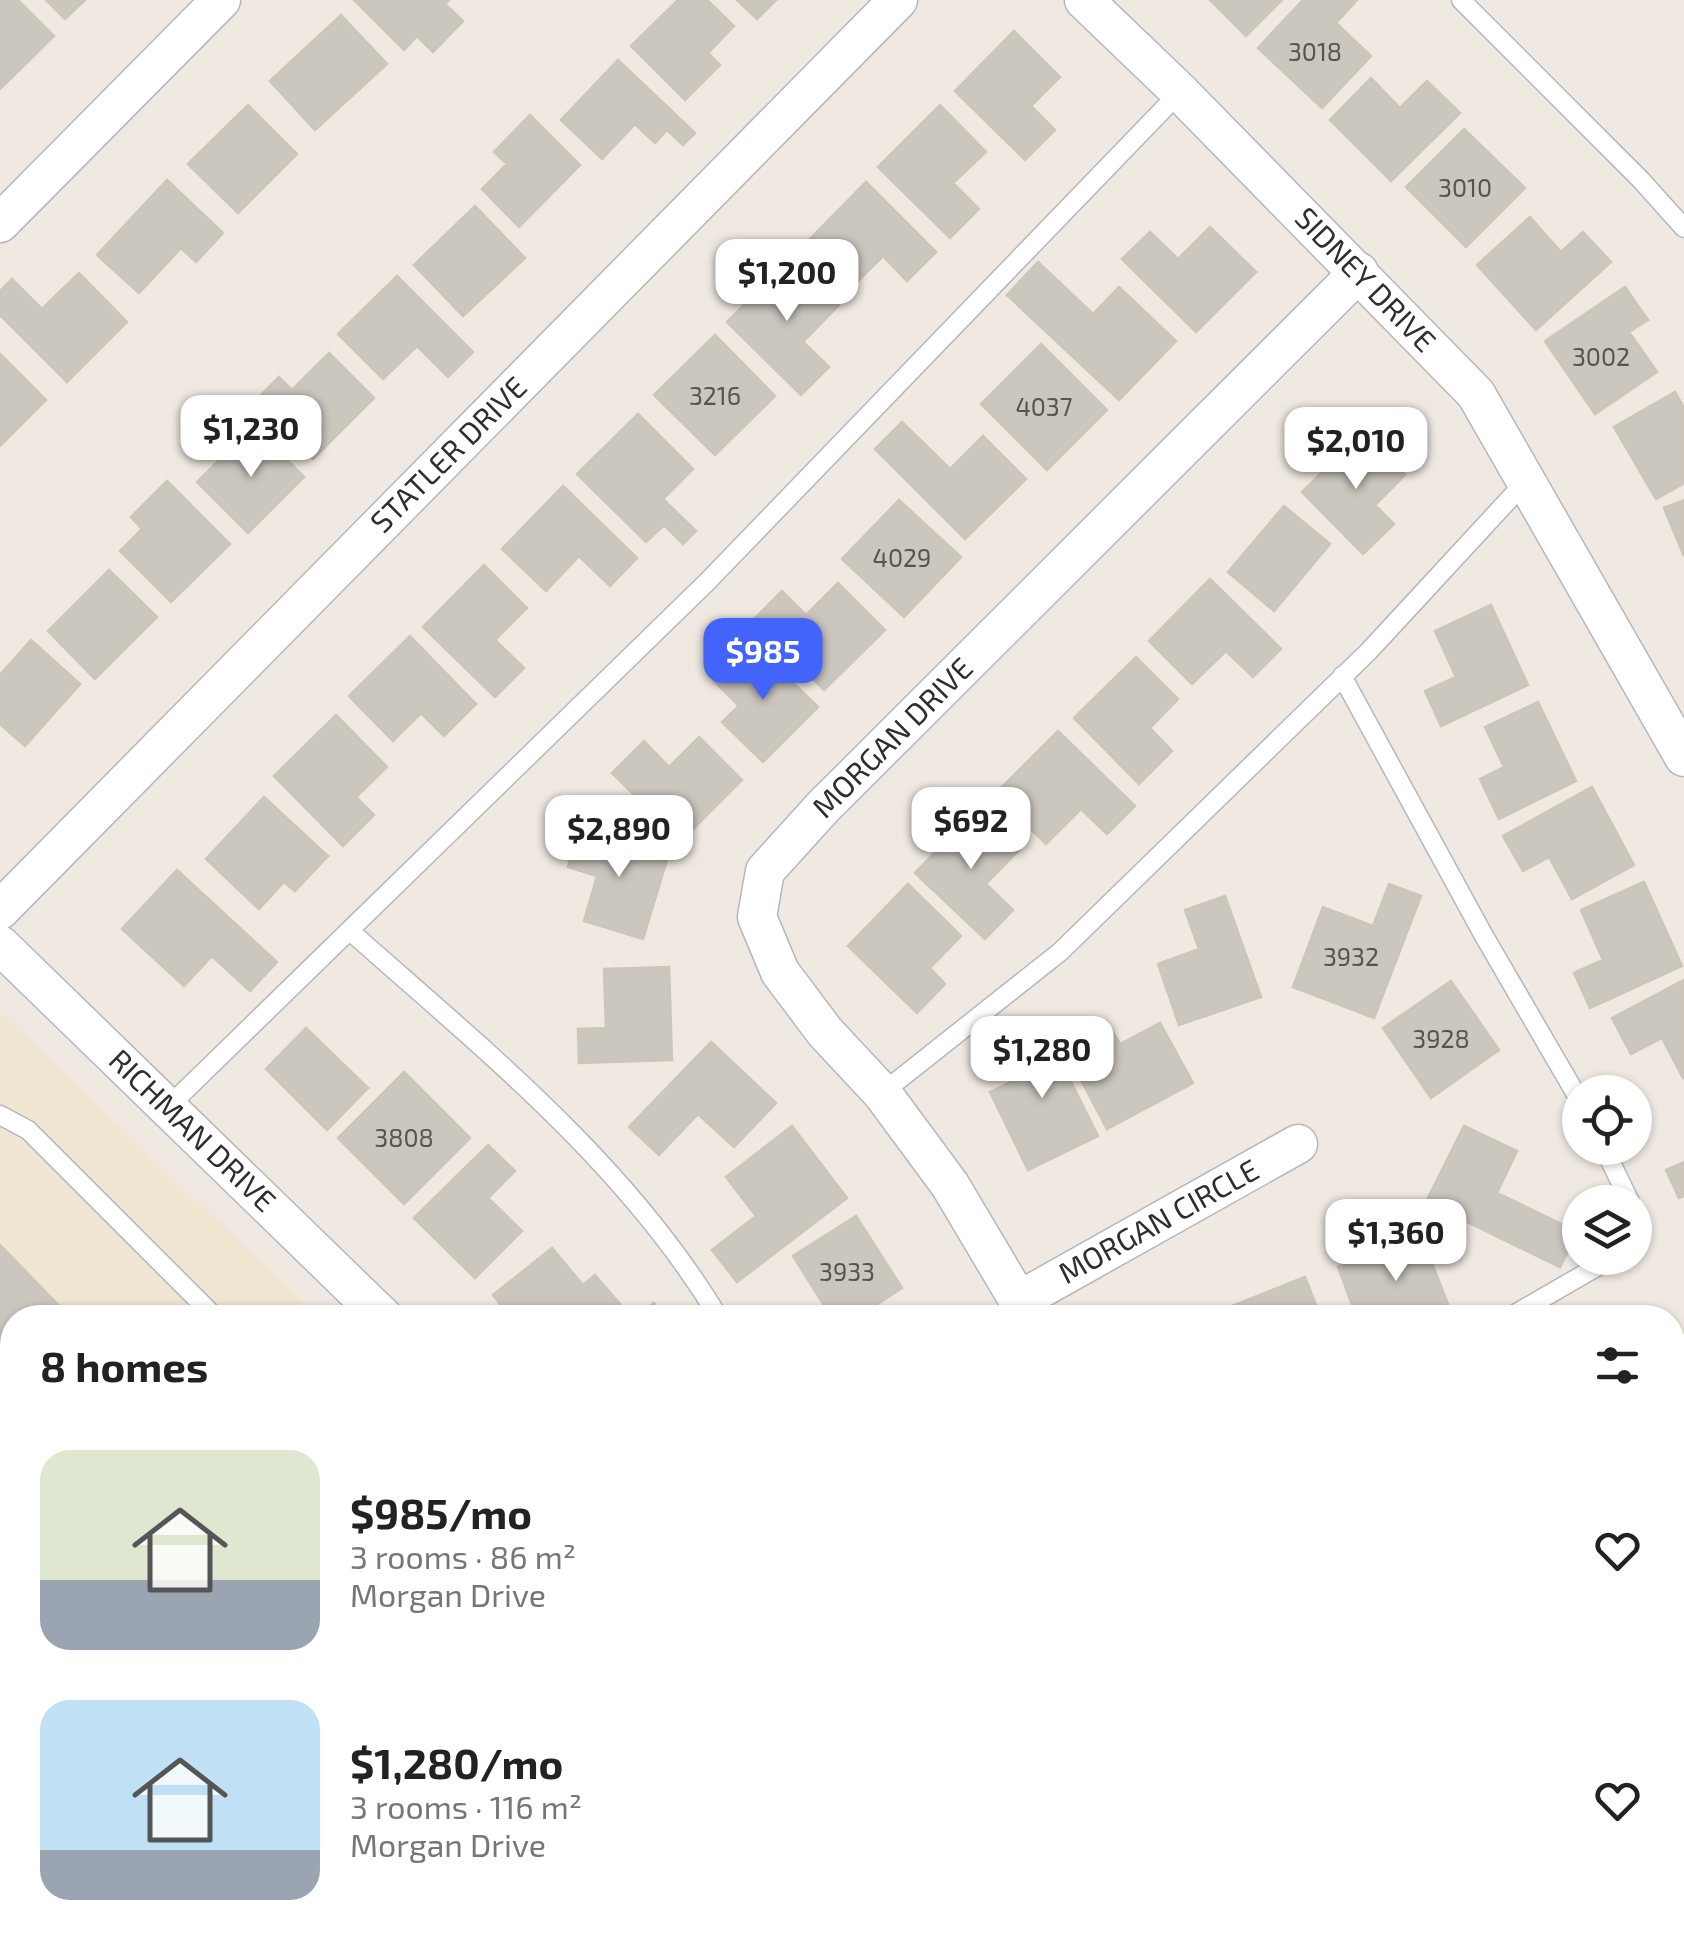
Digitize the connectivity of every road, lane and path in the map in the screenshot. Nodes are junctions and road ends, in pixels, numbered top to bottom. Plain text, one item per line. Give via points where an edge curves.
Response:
1 (221, 0) edge
2 (898, 0) edge
3 (1084, 0) edge
4 (1461, 0) edge
5 (1180, 92) junction
6 (0, 223) edge
7 (1684, 228) edge
8 (1359, 272) junction
9 (1527, 480) junction
10 (1342, 676) junction
11 (1684, 758) edge
12 (0, 910) edge
13 (350, 931) junction
14 (0, 945) edge
15 (1565, 1075) edge
16 (882, 1093) junction
17 (167, 1108) junction
18 (0, 1115) edge
19 (1298, 1144) dead end
20 (1583, 1275) edge
21 (203, 1305) edge
22 (371, 1305) edge
23 (711, 1305) edge
24 (1022, 1305) edge
25 (1029, 1305) edge
26 (1531, 1305) edge

1 - 6 street
2 - 12 street, STATLER DRIVE
3 - 5 street, SIDNEY DRIVE
4 - 7 lane
5 - 8 street, SIDNEY DRIVE
5 - 13 lane via 707,582
8 - 9 street, SIDNEY DRIVE via 1476,394
8 - 16 street, MORGAN DRIVE via 765,871 757,917 780,972
9 - 10 lane
9 - 11 street, SIDNEY DRIVE
10 - 15 lane
10 - 16 lane via 1060,952
13 - 17 lane
13 - 23 lane via 555,1113 652,1223
14 - 17 street, RICHMAN DRIVE
16 - 24 street, MORGAN DRIVE via 950,1185
17 - 22 street, RICHMAN DRIVE
18 - 21 lane via 28,1130
19 - 25 street, MORGAN CIRCLE
20 - 26 lane

